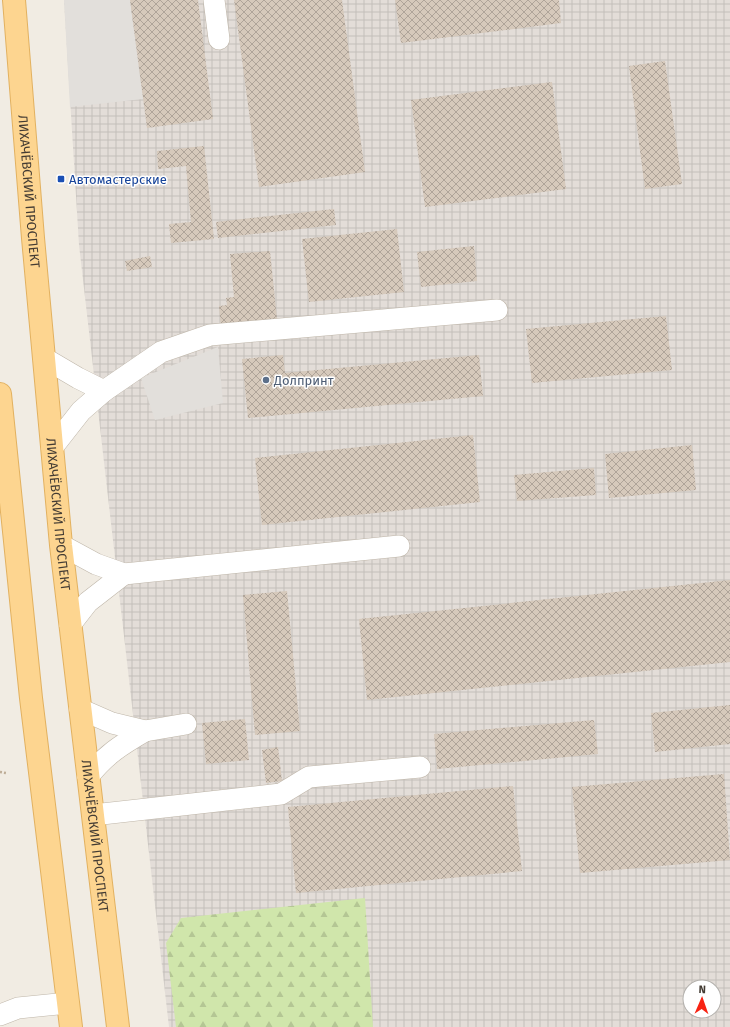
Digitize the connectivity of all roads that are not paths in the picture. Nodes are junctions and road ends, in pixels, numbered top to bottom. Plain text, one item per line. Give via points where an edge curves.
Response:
1 (14, 0) edge
2 (214, 0) edge
3 (219, 39) dead end
4 (497, 310) dead end
5 (44, 358) junction
6 (104, 391) junction
7 (0, 394) edge
8 (52, 448) junction
9 (61, 545) junction
10 (399, 546) dead end
11 (124, 574) junction
12 (70, 625) junction
13 (80, 709) junction
14 (186, 724) dead end
15 (145, 731) junction
16 (420, 767) dead end
17 (88, 778) junction
18 (93, 815) junction
19 (68, 1004) junction
20 (0, 1015) edge
21 (71, 1027) edge
22 (118, 1027) edge

1 - 5 main road, ЛИХАЧЁВСКИЙ ПРОСПЕКТ
2 - 3 lane
4 - 6 lane via 210,335 161,352
5 - 6 lane
5 - 8 main road, ЛИХАЧЁВСКИЙ ПРОСПЕКТ
6 - 8 lane via 81,411
7 - 19 main road via 30,698
8 - 9 main road, ЛИХАЧЁВСКИЙ ПРОСПЕКТ
9 - 11 lane via 96,564
9 - 12 main road, ЛИХАЧЁВСКИЙ ПРОСПЕКТ
10 - 11 lane
11 - 12 lane via 88,602
12 - 13 main road, ЛИХАЧЁВСКИЙ ПРОСПЕКТ
13 - 15 lane via 112,723
13 - 17 main road, ЛИХАЧЁВСКИЙ ПРОСПЕКТ
14 - 15 lane
15 - 17 lane via 100,761
16 - 18 lane via 309,777 281,794
17 - 18 main road, ЛИХАЧЁВСКИЙ ПРОСПЕКТ
18 - 22 main road, ЛИХАЧЁВСКИЙ ПРОСПЕКТ
19 - 20 lane via 18,1008
19 - 21 main road

